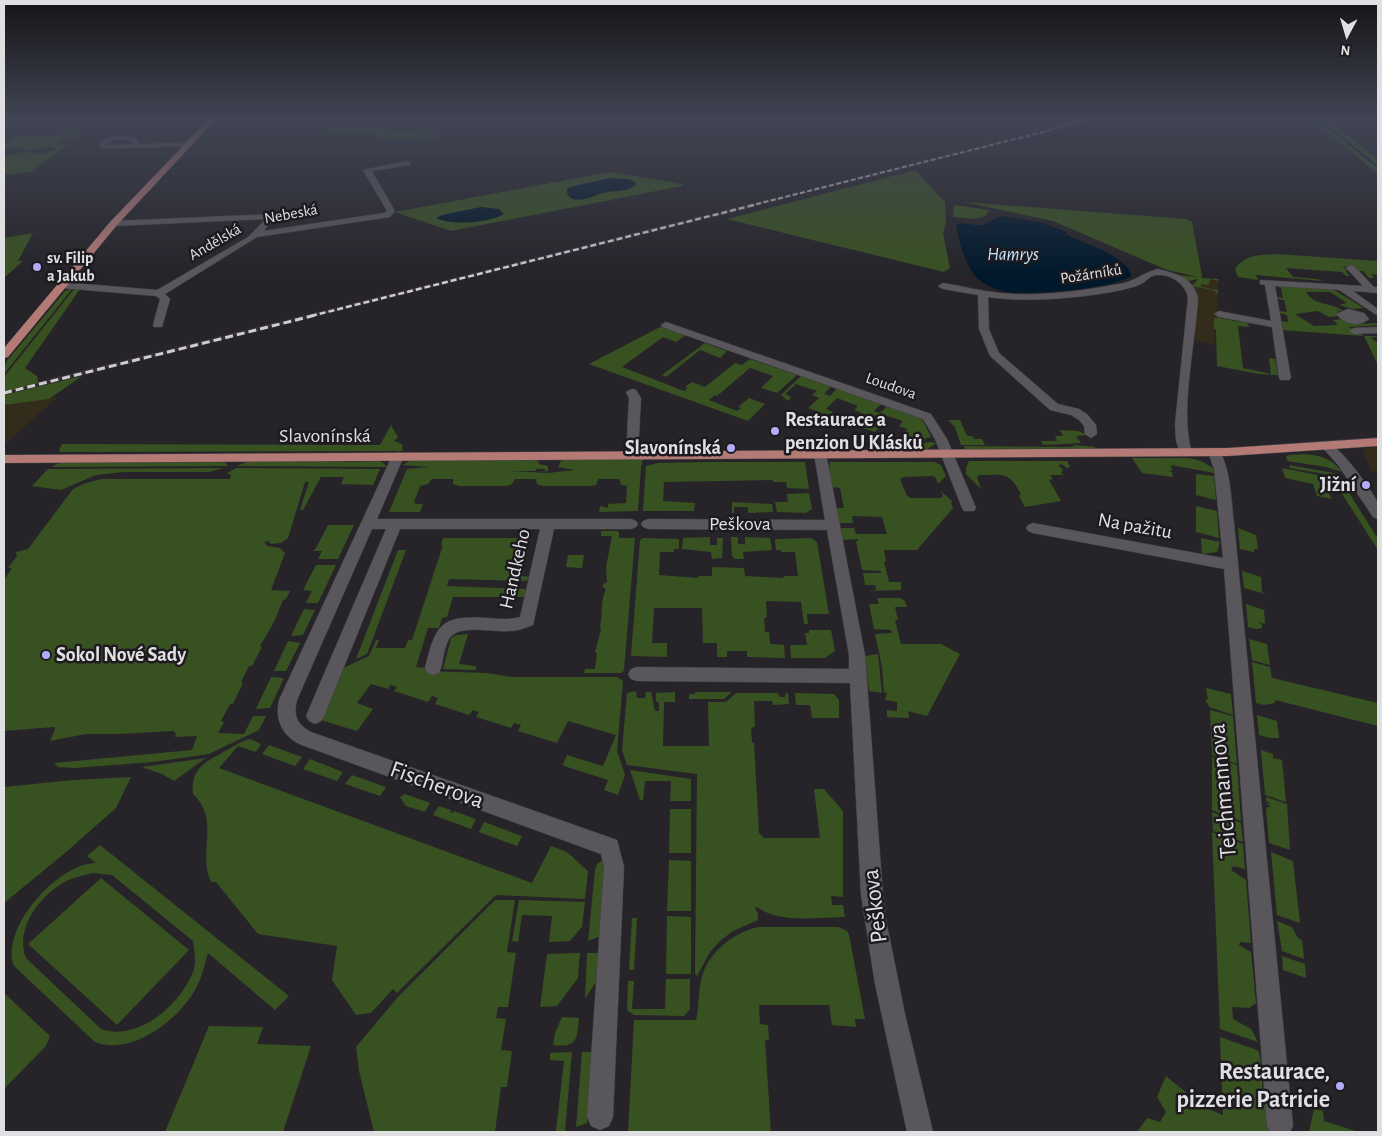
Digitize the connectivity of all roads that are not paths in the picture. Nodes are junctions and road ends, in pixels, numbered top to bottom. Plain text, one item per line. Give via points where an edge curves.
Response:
1 (163, 171) edge
2 (368, 171) edge
3 (114, 223) junction
4 (256, 235) junction
5 (1351, 268) dead end
6 (61, 286) junction
7 (943, 286) dead end
8 (1342, 288) junction
9 (1375, 290) edge
10 (159, 293) junction
11 (983, 293) junction
12 (1219, 314) dead end
13 (1378, 314) edge
14 (1361, 316) dead end
15 (158, 325) dead end
16 (666, 325) dead end
17 (1276, 325) junction
18 (1378, 330) edge
19 (1354, 332) dead end
20 (4, 355) edge
21 (1285, 378) dead end
22 (632, 392) dead end
23 (1092, 434) dead end
24 (1378, 442) edge
25 (1327, 446) junction
26 (1186, 452) junction
27 (1214, 452) junction
28 (820, 454) junction
29 (947, 454) junction
30 (632, 455) junction
31 (398, 456) junction
32 (4, 459) edge
33 (969, 508) dead end
34 (1378, 514) edge
35 (367, 524) junction
36 (395, 524) junction
37 (548, 524) junction
38 (631, 524) dead end
39 (648, 524) dead end
40 (832, 525) junction
41 (1033, 528) dead end
42 (1229, 565) junction
43 (433, 668) dead end
44 (637, 674) dead end
45 (859, 676) junction
46 (315, 716) dead end
47 (600, 1117) dead end
48 (1280, 1126) dead end
49 (920, 1132) edge

1 - 3 main road
2 - 4 street, Nebeská via 390,210 387,215
3 - 4 street, Andělská via 272,215
3 - 6 main road
4 - 10 street, Andělská
5 - 9 street
6 - 10 street
6 - 20 main road
7 - 11 street, Požárníků
8 - 9 street
8 - 13 street
8 - 17 street via 1267,282
10 - 15 street via 165,299
11 - 23 street via 984,329 994,354 1054,406 1083,417
11 - 26 street, Požárníků via 1055,296 1122,287 1154,272 1185,282 1191,288 1193,298 1183,401 1182,437
12 - 17 street
13 - 14 street
16 - 29 street, Loudova via 928,417
17 - 21 street
18 - 19 street
22 - 30 street via 635,398
24 - 25 main road
25 - 27 main road
25 - 34 street via 1343,462
26 - 27 main road
26 - 29 main road, Slavonínská
27 - 42 street, Teichmannova via 1221,469
28 - 29 main road, Slavonínská
28 - 30 main road, Slavonínská
28 - 40 street, Peškova
29 - 33 street
30 - 31 main road, Slavonínská
31 - 32 main road, Slavonínská
31 - 35 street, Fischerova
35 - 36 street, Handkeho
35 - 47 street, Fischerova via 288,700 288,725 305,738 610,847 614,867
36 - 37 street, Handkeho
36 - 46 street
37 - 38 street, Handkeho
37 - 43 street, Handkeho via 527,621 517,625 460,625 450,628 443,634
39 - 40 street, Peškova
40 - 45 street, Peškova
41 - 42 street, Na pažitu
42 - 48 street, Teichmannova
44 - 45 street
45 - 49 street, Peškova via 872,895 887,986

